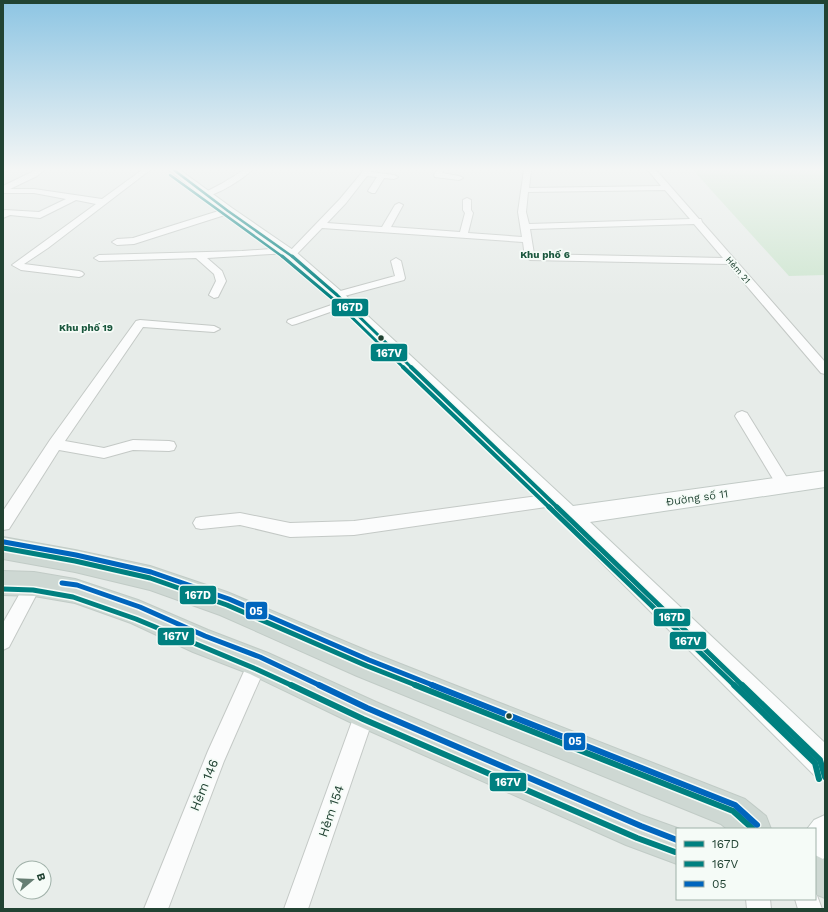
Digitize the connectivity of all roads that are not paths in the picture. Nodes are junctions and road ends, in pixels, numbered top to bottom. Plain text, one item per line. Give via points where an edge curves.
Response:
1 (14, 213) edge
2 (45, 213) edge
3 (88, 213) edge
4 (223, 213) edge
5 (230, 213) edge
6 (332, 213) edge
7 (395, 213) edge
8 (469, 213) edge
9 (522, 213) edge
10 (690, 213) edge
11 (698, 222) junction
12 (321, 225) junction
13 (526, 227) junction
14 (385, 230) junction
15 (463, 236) junction
16 (527, 240) junction
17 (117, 242) dead end
18 (288, 253) junction
19 (198, 255) junction
20 (99, 258) dead end
21 (396, 261) dead end
22 (730, 261) junction
23 (79, 274) dead end
24 (214, 295) dead end
25 (341, 299) junction
26 (292, 322) dead end
27 (214, 329) dead end
28 (825, 370) edge
29 (742, 416) dead end
30 (55, 444) junction
31 (169, 446) dead end
32 (825, 479) edge
33 (784, 485) junction
34 (552, 500) junction
35 (570, 516) junction
36 (201, 523) dead end
37 (3, 524) edge
38 (3, 548) edge
39 (3, 583) edge
40 (34, 584) junction
41 (3, 641) edge
42 (258, 663) junction
43 (365, 713) junction
44 (824, 767) edge
45 (752, 828) edge
46 (825, 831) edge
47 (816, 844) edge
48 (676, 846) edge
49 (816, 874) edge
50 (825, 879) edge
51 (156, 909) edge
52 (296, 909) edge

1 - 2 street via 40,215
3 - 23 street via 17,265
4 - 17 street via 134,240
5 - 18 main road
6 - 12 street
7 - 14 street
8 - 15 street
9 - 13 street
10 - 11 street, Hẻm 21
11 - 13 street
11 - 22 street, Hẻm 21
12 - 14 street
12 - 18 street
13 - 16 street
14 - 15 street
15 - 16 street
16 - 22 street via 530,257
18 - 19 street
18 - 25 main road
19 - 20 street
19 - 24 street via 219,273 221,281
21 - 25 street via 400,278
22 - 28 street, Hẻm 21
25 - 26 street
25 - 34 main road
27 - 30 street via 140,323
29 - 33 street
30 - 31 street via 104,453 132,445
30 - 37 street
32 - 33 main road, Đường số 11
33 - 35 main road, Đường số 11
34 - 35 main road
34 - 36 street via 354,528 290,530 240,519
35 - 44 main road
38 - 45 main road via 150,578 227,605 367,666 733,811
39 - 40 main road
40 - 41 street
40 - 42 main road via 75,591
42 - 43 main road
42 - 51 street, Hẻm 146 via 215,758
43 - 48 main road
43 - 52 street, Hẻm 154
46 - 47 main road
49 - 50 main road

